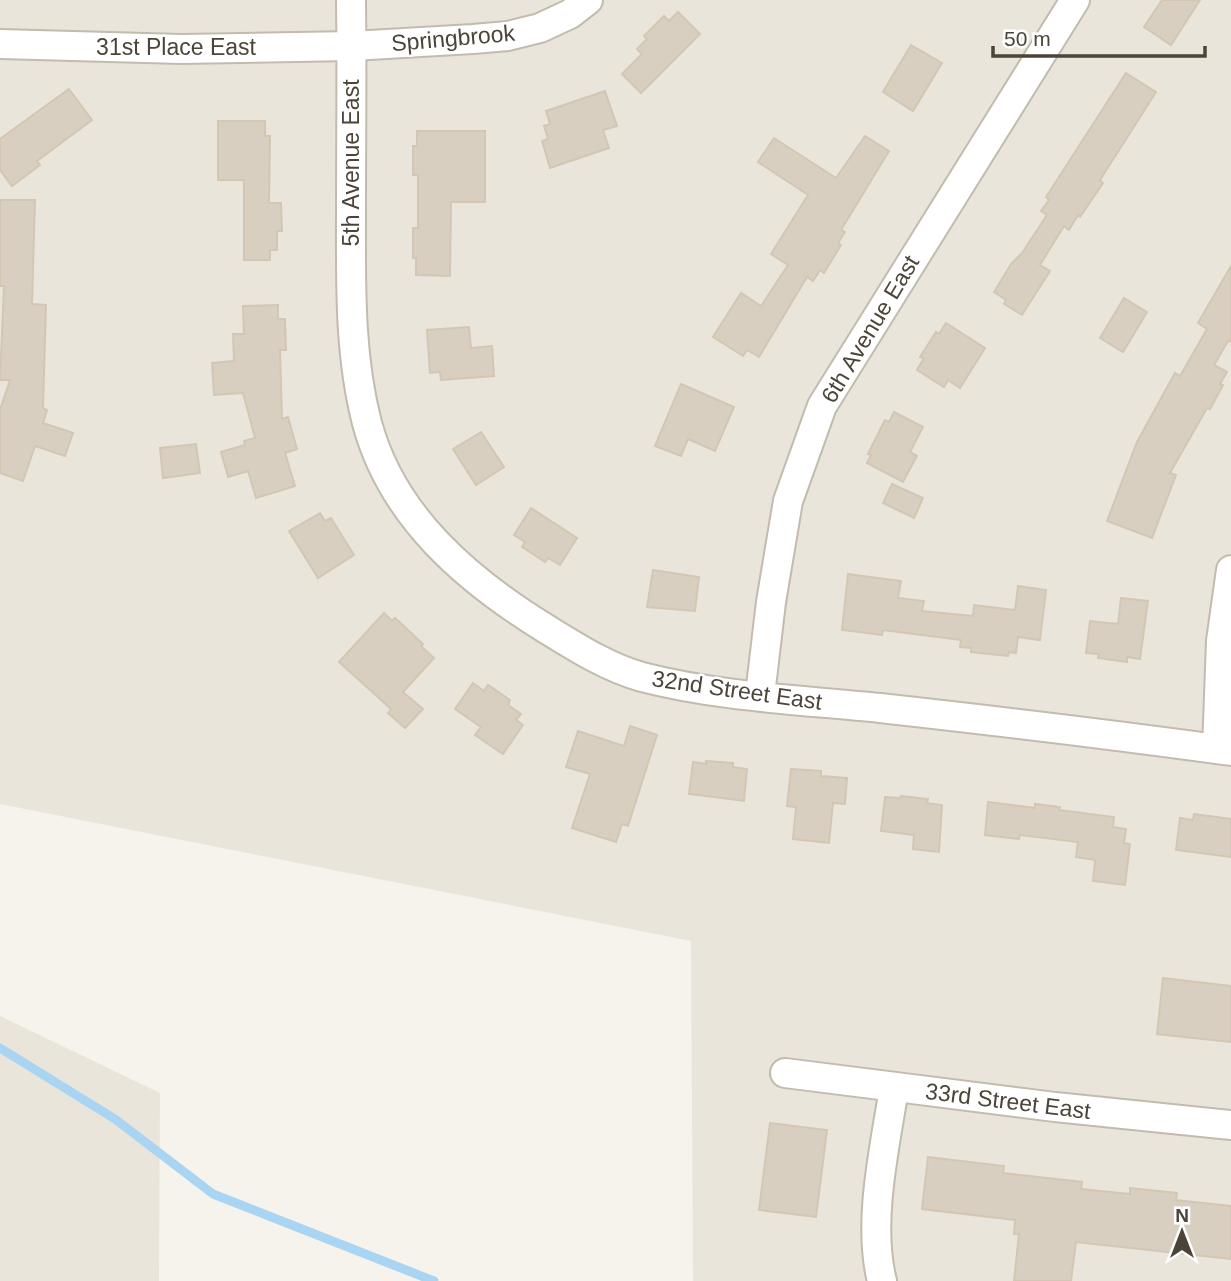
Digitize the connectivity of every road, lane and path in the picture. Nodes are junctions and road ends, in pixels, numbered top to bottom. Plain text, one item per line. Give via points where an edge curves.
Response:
1 (351, 0) edge
2 (588, 0) edge
3 (1075, 0) edge
4 (0, 44) edge
5 (352, 46) junction
6 (353, 327) joint
7 (1231, 570) edge
8 (760, 695) junction
9 (1224, 750) edge
10 (785, 1073) dead end
11 (894, 1088) junction
12 (1231, 1125) edge
13 (881, 1281) edge

1 - 5 street, 5th Avenue East
2 - 5 street, Springbrook via 540,28 508,36
3 - 8 street, 6th Avenue East via 822,406 788,501
4 - 5 street, 31st Place East via 181,49
5 - 6 street, 5th Avenue East
6 - 8 street, 32nd Street East via 360,393 380,459 415,518 462,569 563,640 640,677
7 - 9 street via 1221,641
8 - 9 street, 32nd Street East
10 - 11 street, 33rd Street East
11 - 12 street, 33rd Street East
11 - 13 street via 878,1197

